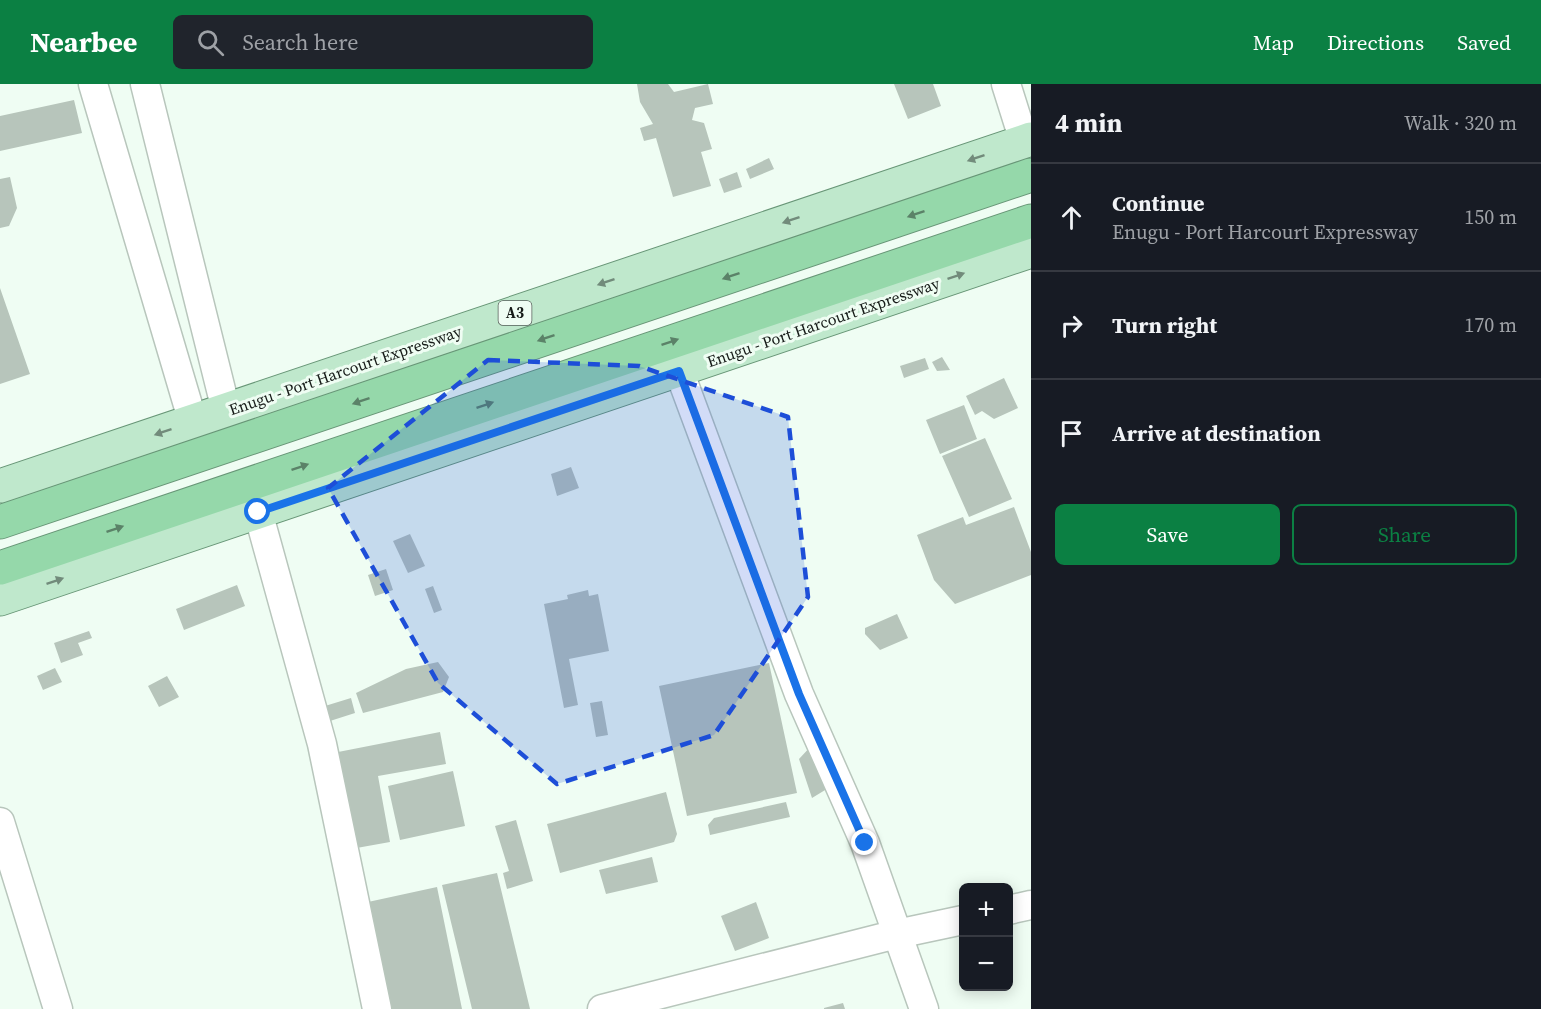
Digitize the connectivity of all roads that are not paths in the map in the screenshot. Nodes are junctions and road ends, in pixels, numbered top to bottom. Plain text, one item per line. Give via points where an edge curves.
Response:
1 (93, 84) edge
2 (145, 84) edge
3 (1006, 84) edge
4 (1028, 140) edge
5 (1031, 175) edge
6 (1031, 221) edge
7 (1031, 251) edge
8 (679, 371) junction
9 (226, 410) junction
10 (193, 422) junction
11 (0, 486) edge
12 (258, 512) junction
13 (0, 522) edge
14 (0, 568) edge
15 (0, 599) edge
16 (0, 822) edge
17 (1031, 905) edge
18 (1013, 909) edge
19 (959, 921) edge
20 (897, 934) junction
21 (58, 1009) edge
22 (377, 1009) edge
23 (602, 1009) edge
24 (924, 1009) edge

1 - 10 lane
2 - 9 lane
3 - 4 lane
4 -> 9 main road, Enugu - Port Harcourt Expressway / A3
5 -> 13 highway, Enugu - Port Harcourt Expressway / A3
14 -> 6 highway, Enugu - Port Harcourt Expressway
8 -> 7 main road, Enugu - Port Harcourt Expressway
8 - 12 main road, Enugu - Port Harcourt Expressway
8 - 20 lane via 799,694 865,843
9 - 10 main road, Enugu - Port Harcourt Expressway / A3
10 -> 11 main road, Enugu - Port Harcourt Expressway / A3
15 -> 12 main road, Enugu - Port Harcourt Expressway
12 - 22 lane via 322,744
16 - 21 lane
17 - 18 lane
19 - 20 lane
20 - 23 lane
20 - 24 lane

